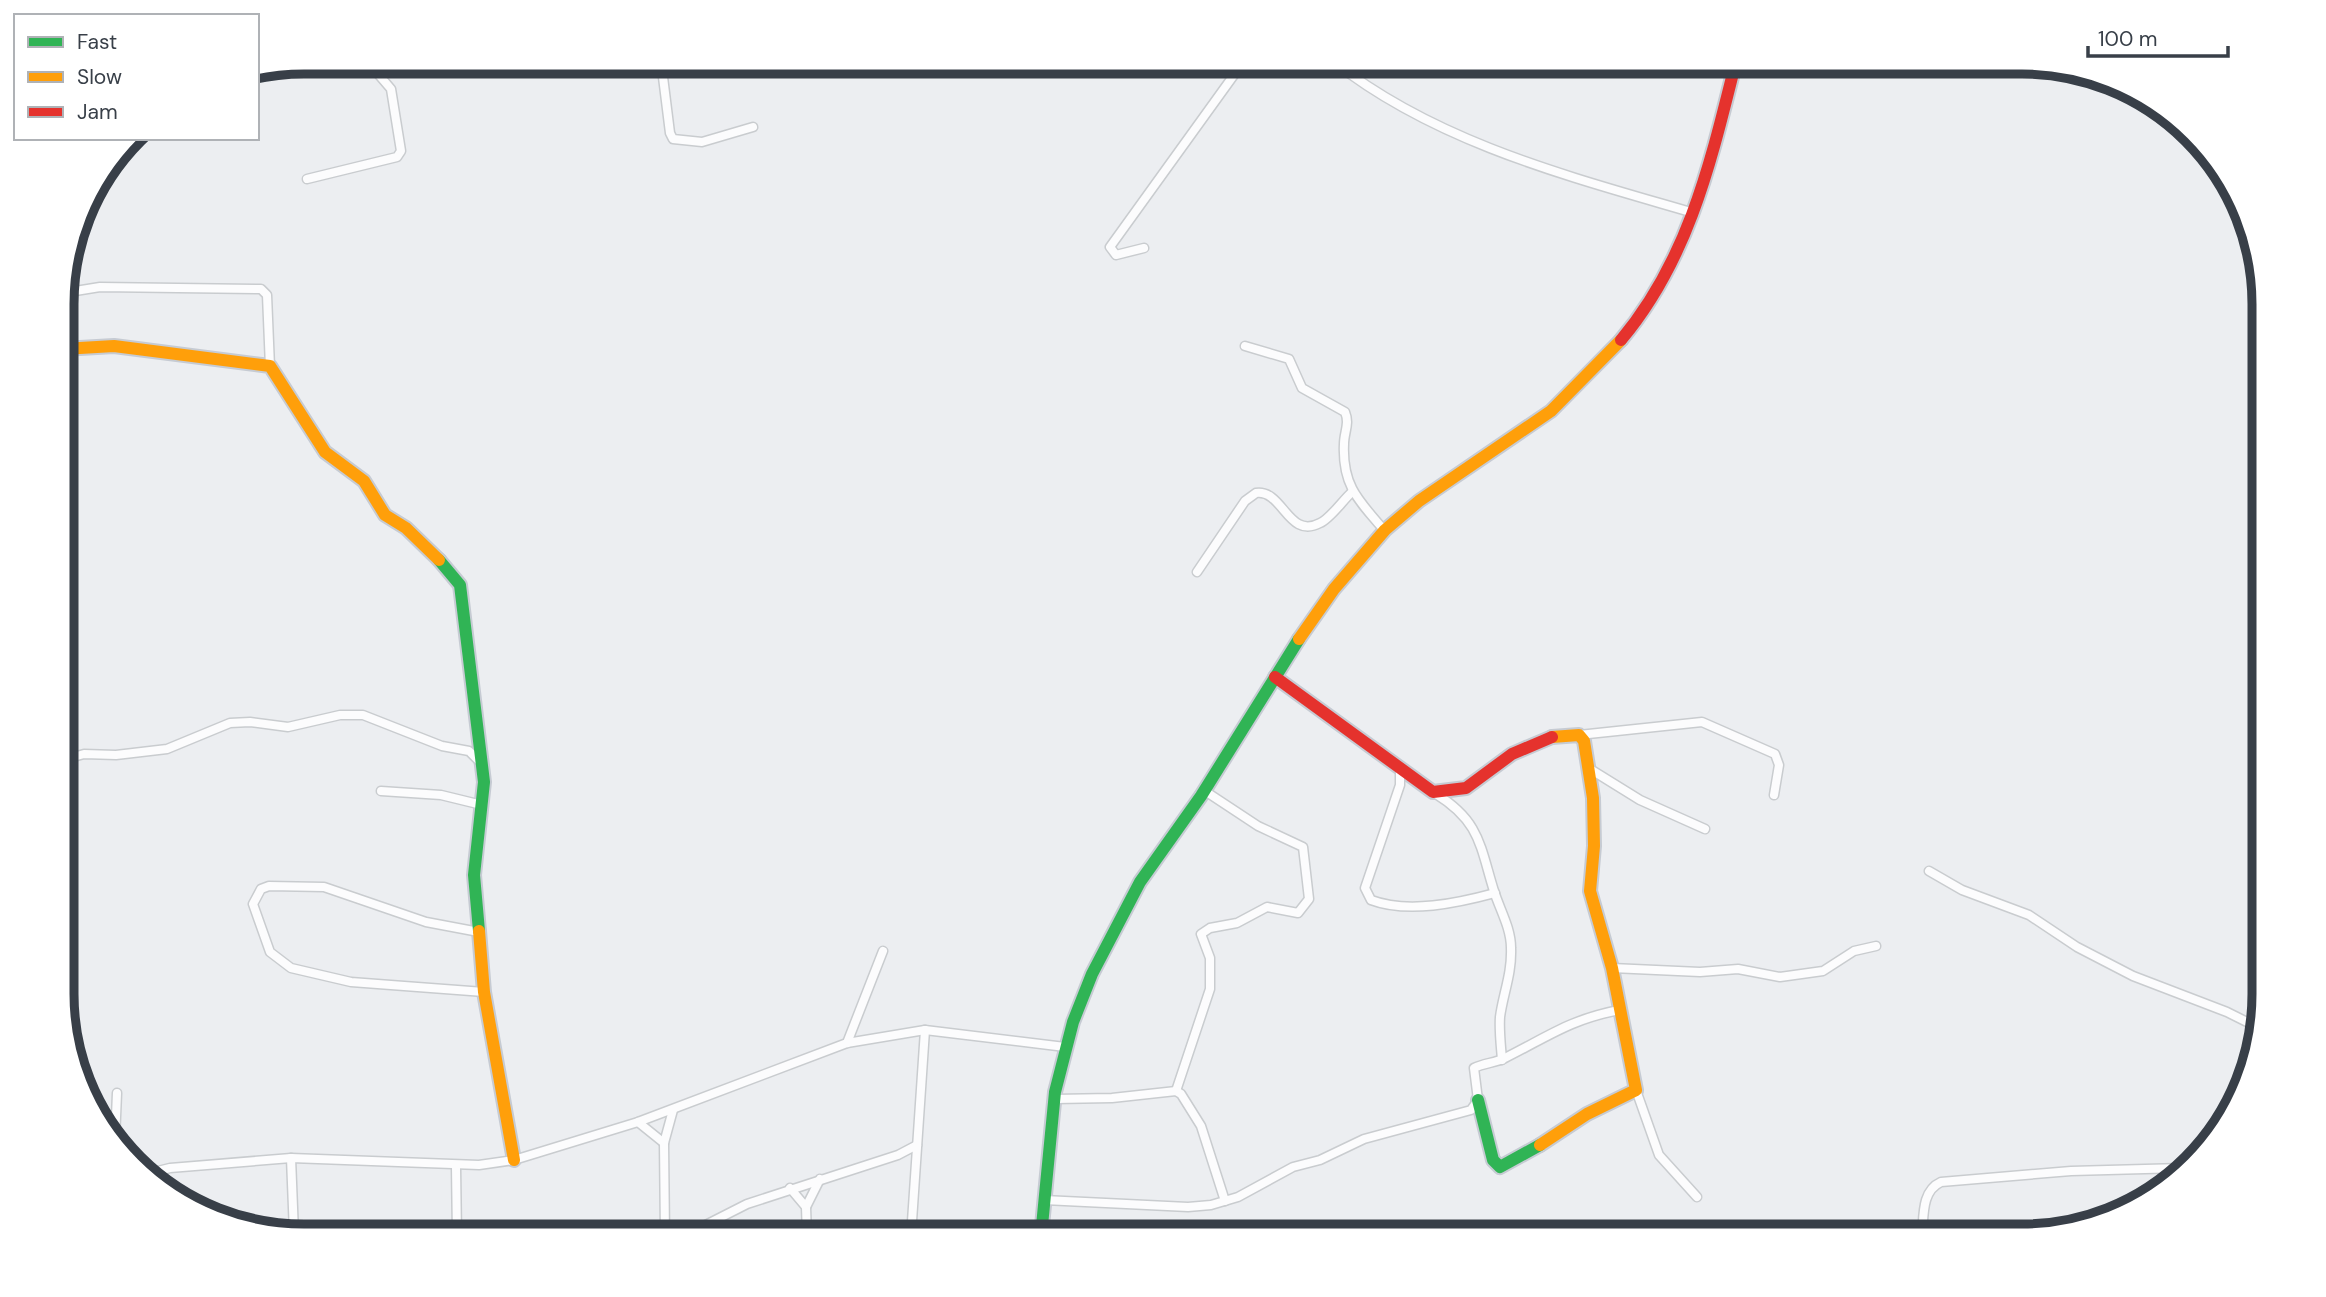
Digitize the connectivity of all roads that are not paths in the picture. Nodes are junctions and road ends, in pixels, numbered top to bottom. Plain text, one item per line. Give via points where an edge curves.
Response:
1 (378, 74) edge
2 (663, 74) edge
3 (1235, 74) edge
4 (1353, 74) edge
5 (1732, 74) edge
6 (753, 127) dead end
7 (307, 179) dead end
8 (1695, 213) junction
9 (1144, 248) dead end
10 (74, 291) edge
11 (1245, 346) dead end
12 (74, 348) edge
13 (271, 368) junction
14 (1352, 492) junction
15 (1385, 531) junction
16 (1198, 572) dead end
17 (1275, 677) junction
18 (1578, 735) junction
19 (74, 757) edge
20 (482, 764) junction
21 (1400, 766) junction
22 (1590, 769) junction
23 (1205, 790) junction
24 (381, 791) dead end
25 (1433, 792) junction
26 (1774, 795) dead end
27 (482, 805) junction
28 (1705, 829) dead end
29 (1929, 871) dead end
30 (1494, 893) junction
31 (479, 932) junction
32 (1876, 946) dead end
33 (883, 951) dead end
34 (1612, 968) junction
35 (484, 992) junction
36 (1619, 1010) junction
37 (2250, 1024) edge
38 (925, 1030) junction
39 (847, 1043) junction
40 (1065, 1047) junction
41 (1502, 1060) junction
42 (1636, 1090) junction
43 (1176, 1091) junction
44 (117, 1093) dead end
45 (1055, 1099) junction
46 (1478, 1100) junction
47 (673, 1110) junction
48 (638, 1122) junction
49 (116, 1126) edge
50 (664, 1143) junction
51 (917, 1145) junction
52 (291, 1158) junction
53 (514, 1160) junction
54 (456, 1167) junction
55 (2171, 1168) edge
56 (158, 1171) edge
57 (820, 1178) junction
58 (790, 1188) junction
59 (1697, 1197) dead end
60 (1044, 1200) junction
61 (1226, 1201) junction
62 (806, 1207) junction
63 (294, 1223) edge
64 (1923, 1223) edge
65 (457, 1224) edge
66 (665, 1224) edge
67 (708, 1224) edge
68 (807, 1224) edge
69 (912, 1224) edge
70 (1042, 1224) edge

1 - 7 street via 391,89 401,151 397,157
2 - 6 street via 673,139 702,142
3 - 9 street via 1110,247 1116,255
4 - 8 street via 1398,103 1522,160
5 - 8 street
8 - 15 street via 1675,260 1642,313 1575,388 1528,428 1428,492
10 - 13 street via 100,287 261,289 267,295
11 - 14 street via 1289,359 1303,388 1345,412 1343,466
12 - 13 street via 114,346
13 - 20 street via 332,460 365,481 385,515 406,528 458,579
14 - 15 street
14 - 16 street via 1321,523 1307,528 1299,526 1269,495 1256,493 1240,508
15 - 17 street via 1335,587
17 - 21 street
17 - 23 street
18 - 22 street via 1584,741
18 - 25 street via 1560,736 1513,754 1465,790
18 - 26 street via 1702,722 1775,754 1779,765
19 - 20 street via 167,748 230,723 288,727 322,718 363,715 442,746 469,751
20 - 27 street
21 - 25 street
21 - 30 street via 1400,785 1365,888 1371,900 1429,904
22 - 28 street via 1640,800
22 - 34 street via 1594,846 1590,891
23 - 40 street via 1152,864 1113,931
23 - 43 street via 1246,820 1303,846 1309,899 1298,913 1267,907 1201,934 1210,958 1210,989
24 - 27 street via 440,795
25 - 30 street via 1468,817 1481,840
27 - 31 street via 474,875
29 - 37 street via 1962,890 2029,915 2133,976
30 - 41 street via 1511,946 1500,1016
31 - 35 street
31 - 35 street via 426,922 324,887 269,886 261,889 253,904 270,952 291,968 351,982
32 - 34 street via 1854,951 1823,971 1780,977 1738,969
33 - 39 street
34 - 36 street
35 - 53 street
36 - 41 street via 1557,1028
36 - 42 street
38 - 39 street
38 - 40 street
38 - 51 street
39 - 47 street
40 - 45 street
41 - 46 street via 1474,1068
42 - 46 street via 1500,1167 1493,1160
42 - 59 street via 1659,1155
43 - 45 street
43 - 61 street via 1202,1126
44 - 49 street
45 - 60 street
46 - 61 street via 1471,1110 1364,1139 1283,1171
47 - 48 street
47 - 50 street
48 - 50 street
48 - 53 street
50 - 66 street
51 - 57 street
51 - 69 street
52 - 54 street
52 - 56 street
52 - 63 street
53 - 54 street
54 - 65 street
55 - 64 street via 1941,1182 1926,1201
57 - 58 street
57 - 62 street
58 - 62 street
58 - 67 street
60 - 61 street via 1188,1207
60 - 70 street
62 - 68 street

